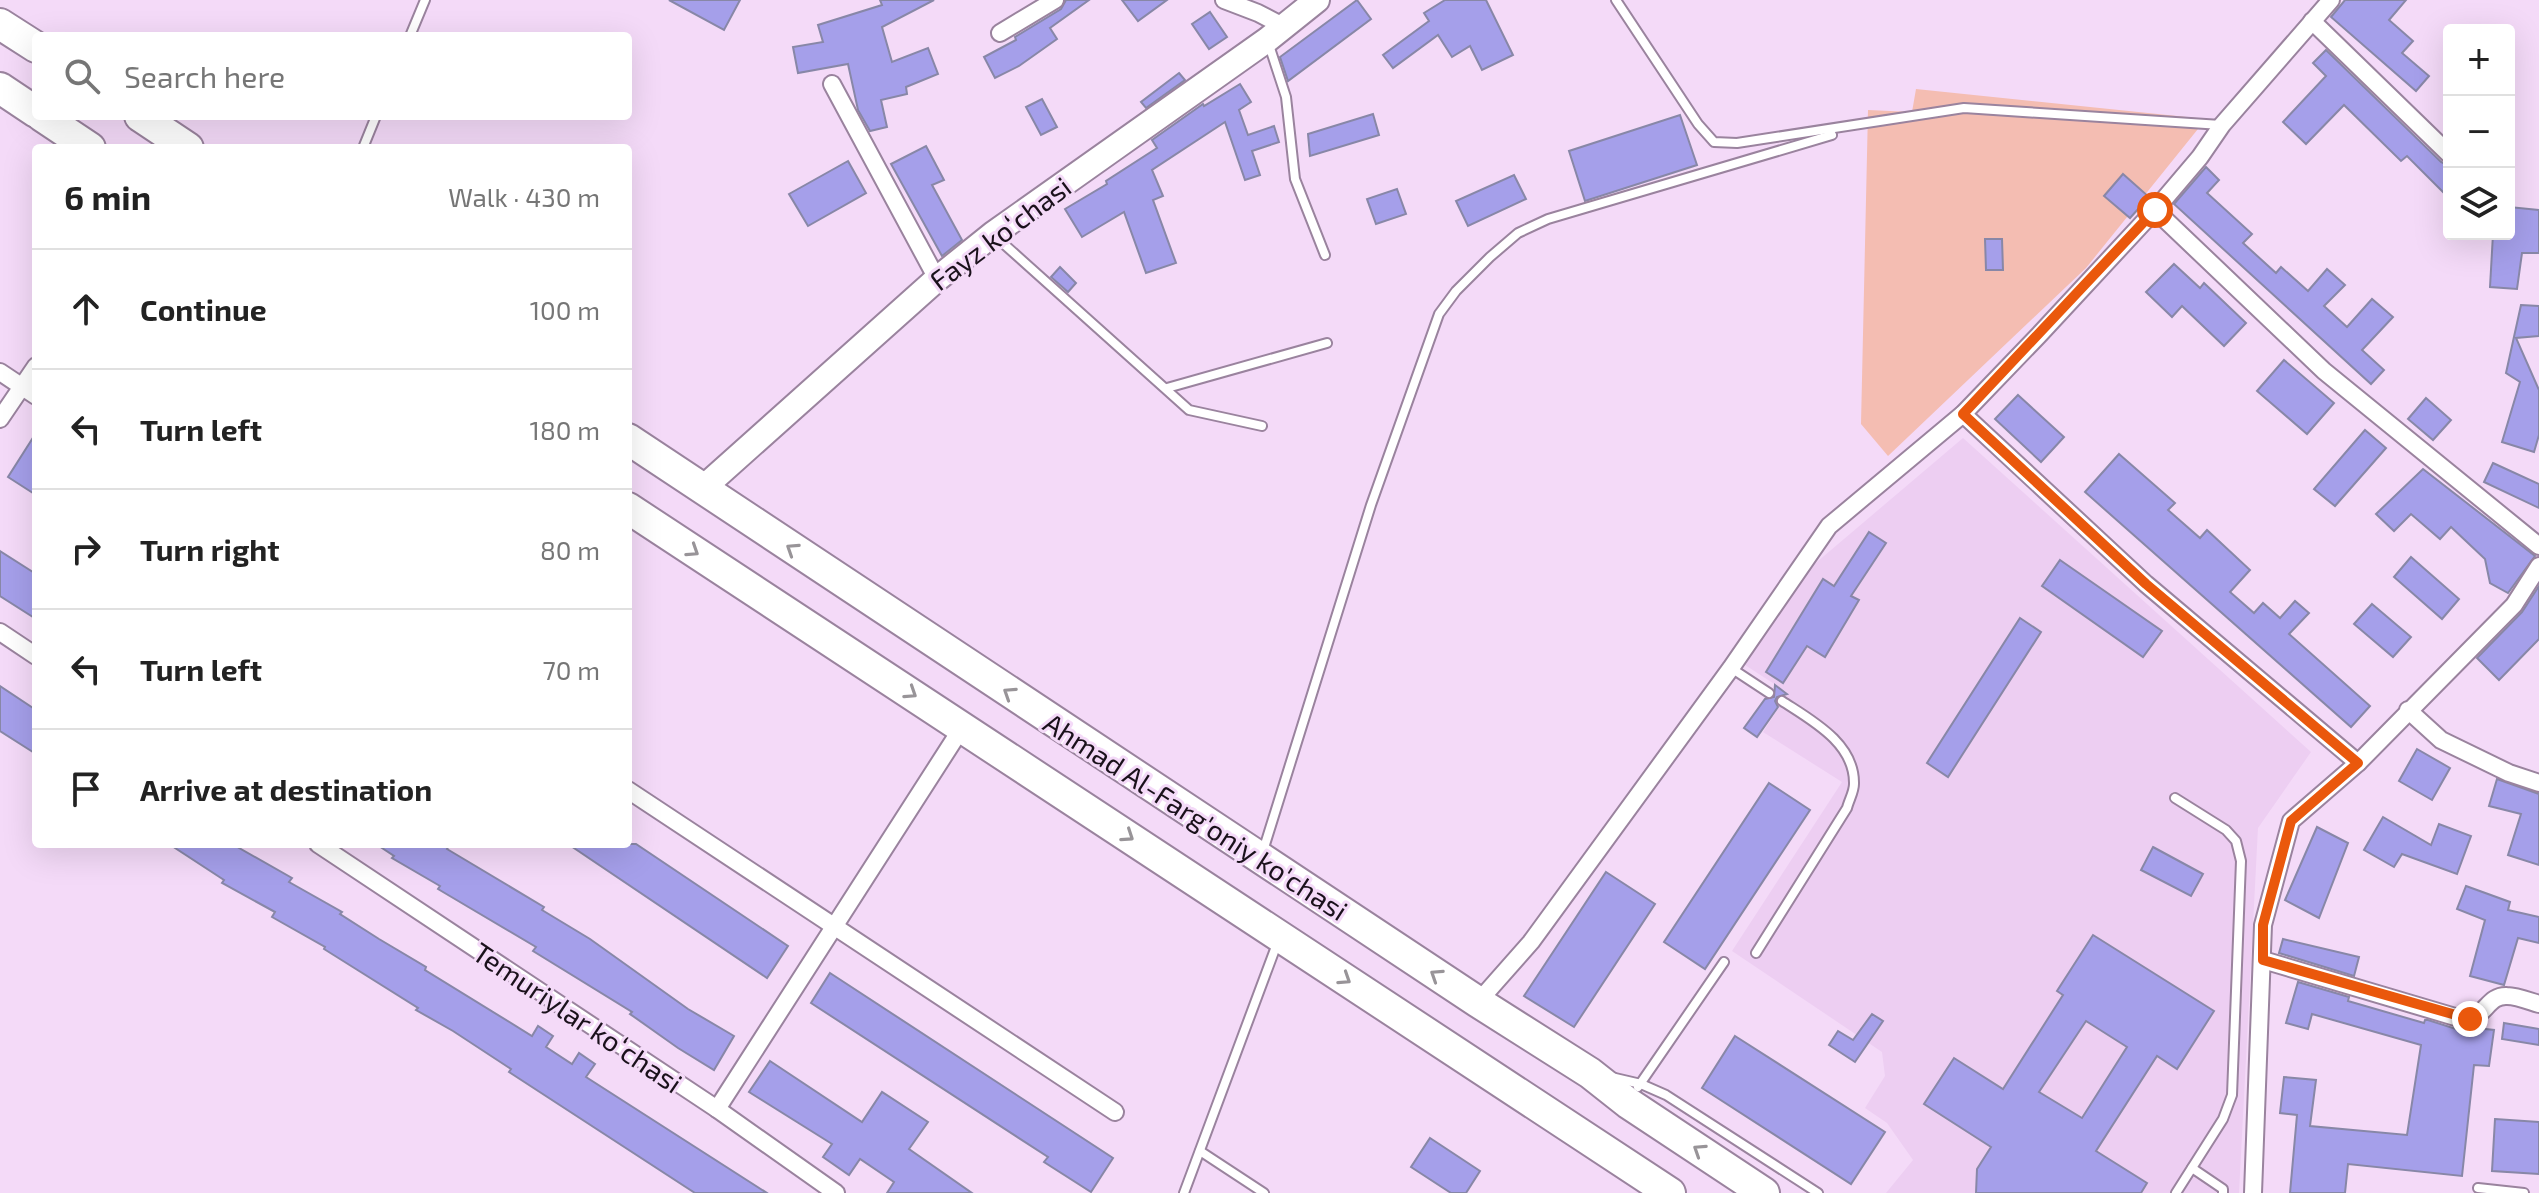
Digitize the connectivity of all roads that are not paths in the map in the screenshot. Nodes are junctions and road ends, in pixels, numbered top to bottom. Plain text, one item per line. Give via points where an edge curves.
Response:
1 (425, 0) edge
2 (1055, 0) edge
3 (1224, 0) edge
4 (1317, 0) edge
5 (1616, 0) edge
6 (2331, 0) edge
7 (2312, 21) junction
8 (0, 24) edge
9 (412, 32) edge
10 (1000, 33) dead end
11 (1275, 33) junction
12 (32, 44) edge
13 (832, 84) dead end
14 (0, 88) edge
15 (32, 109) edge
16 (48, 120) edge
17 (146, 120) edge
18 (374, 120) edge
19 (2222, 125) junction
20 (1832, 135) dead end
21 (84, 144) edge
22 (182, 144) edge
23 (365, 144) edge
24 (2443, 148) edge
25 (2155, 210) junction
26 (993, 234) junction
27 (1325, 255) dead end
28 (937, 279) junction
29 (1327, 343) dead end
30 (0, 372) edge
31 (1167, 388) junction
32 (29, 391) edge
33 (1963, 414) junction
34 (0, 419) edge
35 (1262, 426) dead end
36 (632, 442) edge
37 (702, 489) junction
38 (632, 511) edge
39 (2539, 546) edge
40 (2539, 566) edge
41 (0, 632) edge
42 (32, 653) edge
43 (1731, 668) junction
44 (1769, 693) dead end
45 (1782, 701) dead end
46 (2408, 710) junction
47 (963, 726) junction
48 (2358, 763) junction
49 (2539, 783) edge
50 (632, 793) edge
51 (2175, 798) dead end
52 (324, 848) edge
53 (1261, 859) junction
54 (835, 928) junction
55 (1280, 936) junction
56 (1756, 953) dead end
57 (2263, 960) junction
58 (1724, 962) dead end
59 (1478, 1002) junction
60 (2539, 1004) edge
61 (1634, 1093) junction
62 (717, 1109) junction
63 (1115, 1112) dead end
64 (1200, 1151) junction
65 (2192, 1168) junction
66 (2478, 1188) dead end
67 (836, 1193) edge
68 (1184, 1193) edge
69 (1264, 1193) edge
70 (1670, 1193) edge
71 (1764, 1193) edge
72 (1818, 1193) edge
73 (2176, 1193) edge
74 (2223, 1193) edge
75 (2253, 1193) edge
76 (2524, 1193) edge

1 - 9 lane
2 - 10 street
3 - 11 street via 1258,13
4 - 11 street, Fayz koʻchasi
5 - 19 lane via 1714,142 1737,143 1964,108
6 - 7 street
7 - 19 street
7 - 24 street
8 - 12 highway
11 - 26 street, Fayz koʻchasi
11 - 27 lane via 1295,179
13 - 28 street
14 - 15 highway
16 - 21 highway
17 - 22 highway
18 - 23 lane
19 - 25 street
20 - 53 lane via 1548,219 1518,233 1456,291 1439,314 1371,505
25 - 33 street
25 - 39 street via 2324,371
26 - 28 street, Fayz koʻchasi
26 - 31 lane
28 - 37 street, Fayz koʻchasi
29 - 31 lane
30 - 32 street
31 - 35 lane via 1189,410
32 - 34 street
33 - 43 street via 1829,526
33 - 48 street via 2146,584
36 - 37 highway, Ahmad Al-Farg'oniy ko'chasi
53 -> 37 highway, Ahmad Al-Farg'oniy ko'chasi
38 -> 47 highway, Ahmad Al-Farg'oniy ko'chasi
40 - 46 street via 2514,605
41 - 42 street
43 - 44 lane
43 - 59 street via 1531,942
45 - 56 lane via 1843,749 1854,786 1847,808
46 - 48 street
46 - 49 street via 2441,740
47 - 54 street
47 -> 55 highway, Ahmad Al-Farg'oniy ko'chasi
48 - 57 street via 2291,821 2263,925
50 - 54 street
51 - 65 lane via 2226,830 2236,841 2241,861 2232,1095
52 - 62 street, Temuriylar koʻchasi
59 -> 53 highway, Ahmad Al-Farg'oniy ko'chasi
54 - 62 street
54 - 63 street
55 - 64 lane
55 -> 70 highway, Ahmad Al-Farg'oniy ko'chasi
57 - 60 street via 2462,1019 2478,1017 2508,995
57 - 75 street
58 - 61 lane
59 - 61 highway, Ahmad Al-Farg'oniy ko'chasi via 1590,1073
71 -> 61 highway, Ahmad Al-Farg'oniy ko'chasi
61 - 72 lane via 1666,1095
62 - 67 street, Temuriylar koʻchasi
64 - 68 lane
64 - 69 lane
65 - 73 lane
65 - 74 lane
66 - 76 lane

